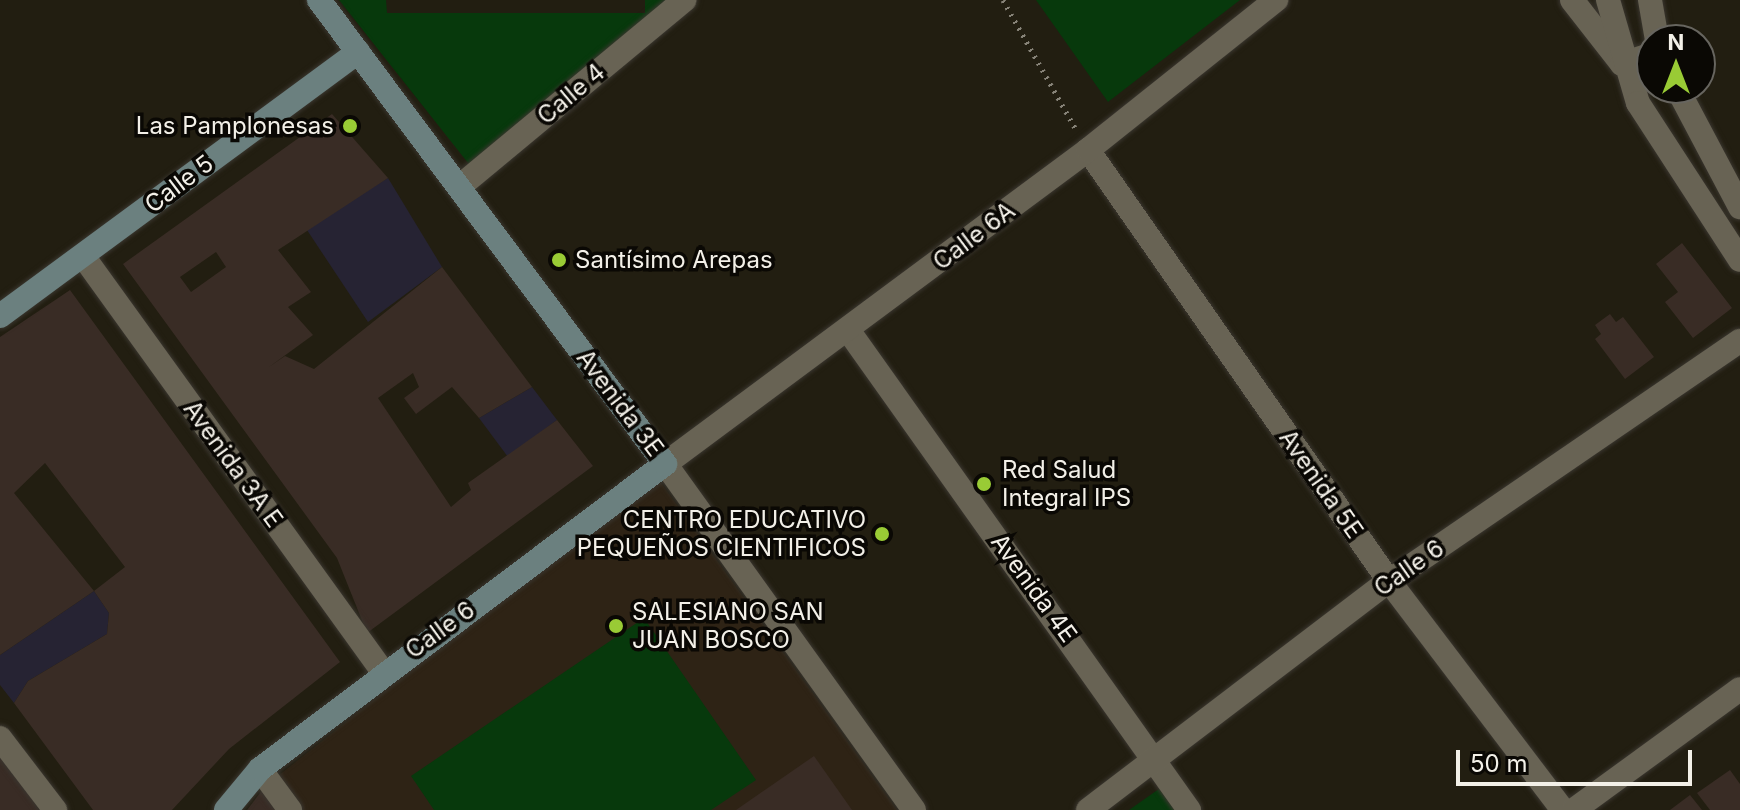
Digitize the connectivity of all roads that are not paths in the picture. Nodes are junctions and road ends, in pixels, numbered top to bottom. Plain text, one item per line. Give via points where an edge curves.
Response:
1 (319, 0) edge
2 (684, 0) edge
3 (1276, 0) edge
4 (1572, 0) edge
5 (1608, 0) edge
6 (1650, 0) edge
7 (1654, 24) edge
8 (358, 52) junction
9 (1636, 59) edge
10 (1622, 64) junction
11 (1686, 104) edge
12 (1088, 150) junction
13 (1731, 180) edge
14 (459, 187) junction
15 (1697, 196) junction
16 (1740, 207) edge
17 (83, 256) junction
18 (1740, 260) edge
19 (0, 316) edge
20 (848, 330) junction
21 (1740, 341) edge
22 (665, 464) junction
23 (1389, 581) junction
24 (383, 672) junction
25 (1740, 689) edge
26 (0, 738) edge
27 (1156, 758) junction
28 (260, 769) junction
29 (55, 810) edge
30 (226, 810) edge
31 (290, 810) edge
32 (914, 810) edge
33 (1088, 810) edge
34 (1189, 810) edge
35 (1563, 810) edge
36 (1574, 810) edge

1 - 8 street, Avenida 3E
2 - 14 street, Calle 4
3 - 12 street, Calle 6A
4 - 10 street
5 - 10 street
6 - 7 street
8 - 14 street, Avenida 3E
8 - 17 street, Calle 5
9 - 10 street
10 - 15 street
11 - 13 street
12 - 20 street, Calle 6A
12 - 23 street, Avenida 5E
13 - 15 street
13 - 16 street
14 - 22 street, Avenida 3E
15 - 18 street
17 - 19 street, Calle 5
17 - 24 street, Avenida 3A E
20 - 22 street, Calle 6A
20 - 27 street, Avenida 4E
21 - 23 street, Calle 6
22 - 24 street, Calle 6
22 - 32 street, Avenida 3E
23 - 27 street, Calle 6
23 - 35 street, Avenida 5E
24 - 28 street, Calle 6
25 - 36 street
26 - 29 street
27 - 33 street, Calle 6
27 - 34 street, Avenida 4E
28 - 30 street, Calle 6
28 - 31 street

